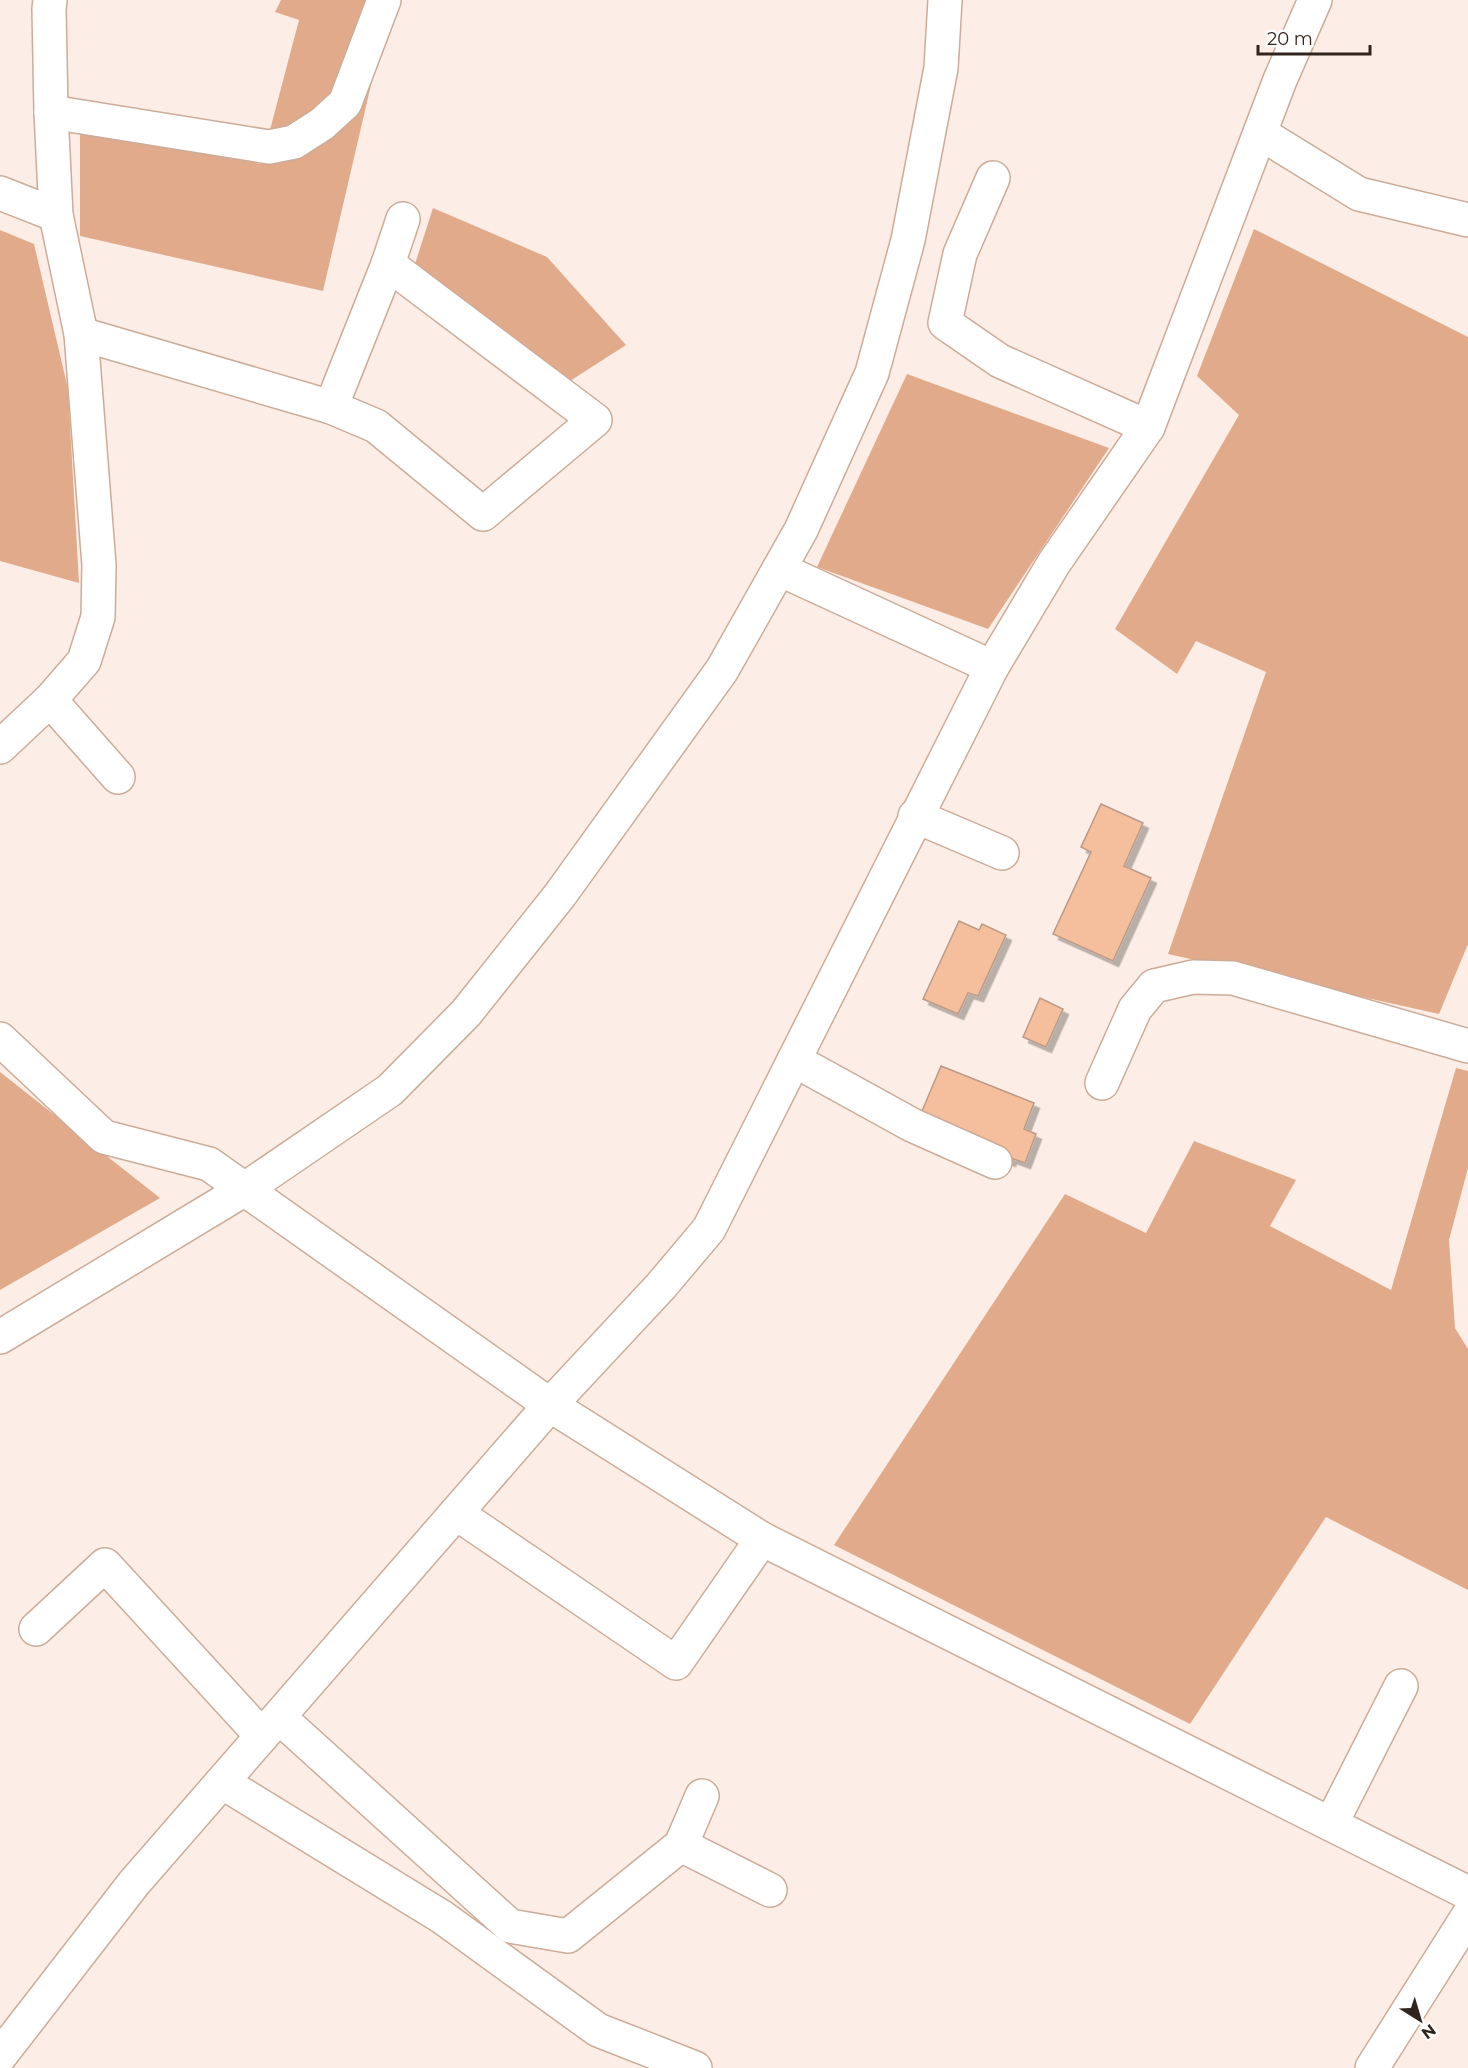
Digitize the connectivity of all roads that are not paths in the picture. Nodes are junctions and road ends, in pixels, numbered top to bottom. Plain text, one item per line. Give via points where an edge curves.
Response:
1 (50, 0) edge
2 (384, 0) edge
3 (945, 0) edge
4 (1315, 0) edge
5 (51, 112) junction
6 (1260, 133) junction
7 (993, 178) dead end
8 (0, 193) edge
9 (56, 215) junction
10 (403, 219) dead end
11 (1468, 220) edge
12 (388, 264) junction
13 (81, 334) junction
14 (331, 407) junction
15 (1148, 427) junction
16 (778, 569) junction
17 (992, 667) junction
18 (51, 700) junction
19 (0, 747) edge
20 (118, 777) dead end
21 (915, 816) junction
22 (1002, 853) dead end
23 (0, 1039) edge
24 (1468, 1046) edge
25 (794, 1060) junction
26 (1102, 1083) dead end
27 (995, 1162) dead end
28 (245, 1189) junction
29 (0, 1337) edge
30 (550, 1405) junction
31 (456, 1513) junction
32 (762, 1539) junction
33 (36, 1629) dead end
34 (1401, 1686) dead end
35 (271, 1726) junction
36 (222, 1782) junction
37 (702, 1796) dead end
38 (1331, 1824) junction
39 (681, 1845) junction
40 (770, 1890) dead end
41 (1468, 1893) edge
42 (1468, 1916) edge
43 (0, 2056) edge
44 (695, 2068) edge
45 (1372, 2068) edge

1 - 5 street
2 - 5 street via 345,103 294,142 269,147
3 - 16 street via 941,68 908,240 872,373 801,530
4 - 6 street
5 - 9 street
6 - 11 street via 1359,194
6 - 15 street
7 - 15 street via 960,254 945,323 1000,361
8 - 9 street
9 - 13 street
10 - 12 street
12 - 14 street
12 - 14 street via 595,420 483,514 376,426
13 - 14 street
13 - 18 street via 99,565 98,617 84,661
15 - 17 street via 1054,563
16 - 17 street
16 - 28 street via 722,670 560,895 466,1013 390,1090
17 - 21 street
18 - 19 street
18 - 20 street
21 - 22 street
21 - 25 street
23 - 28 street via 104,1137 209,1164
24 - 26 street via 1233,978 1193,977 1154,986 1135,1009
25 - 27 street via 912,1125
25 - 30 street via 709,1229
28 - 29 street
28 - 30 street
30 - 31 street
30 - 32 street
31 - 32 street via 676,1663
31 - 35 street
32 - 38 street
33 - 35 street via 105,1565
34 - 38 street
35 - 36 street
35 - 39 street via 510,1926 568,1936
36 - 43 street via 134,1883
36 - 44 street via 442,1917 598,2030
37 - 39 street
38 - 41 street
39 - 40 street
42 - 45 street

